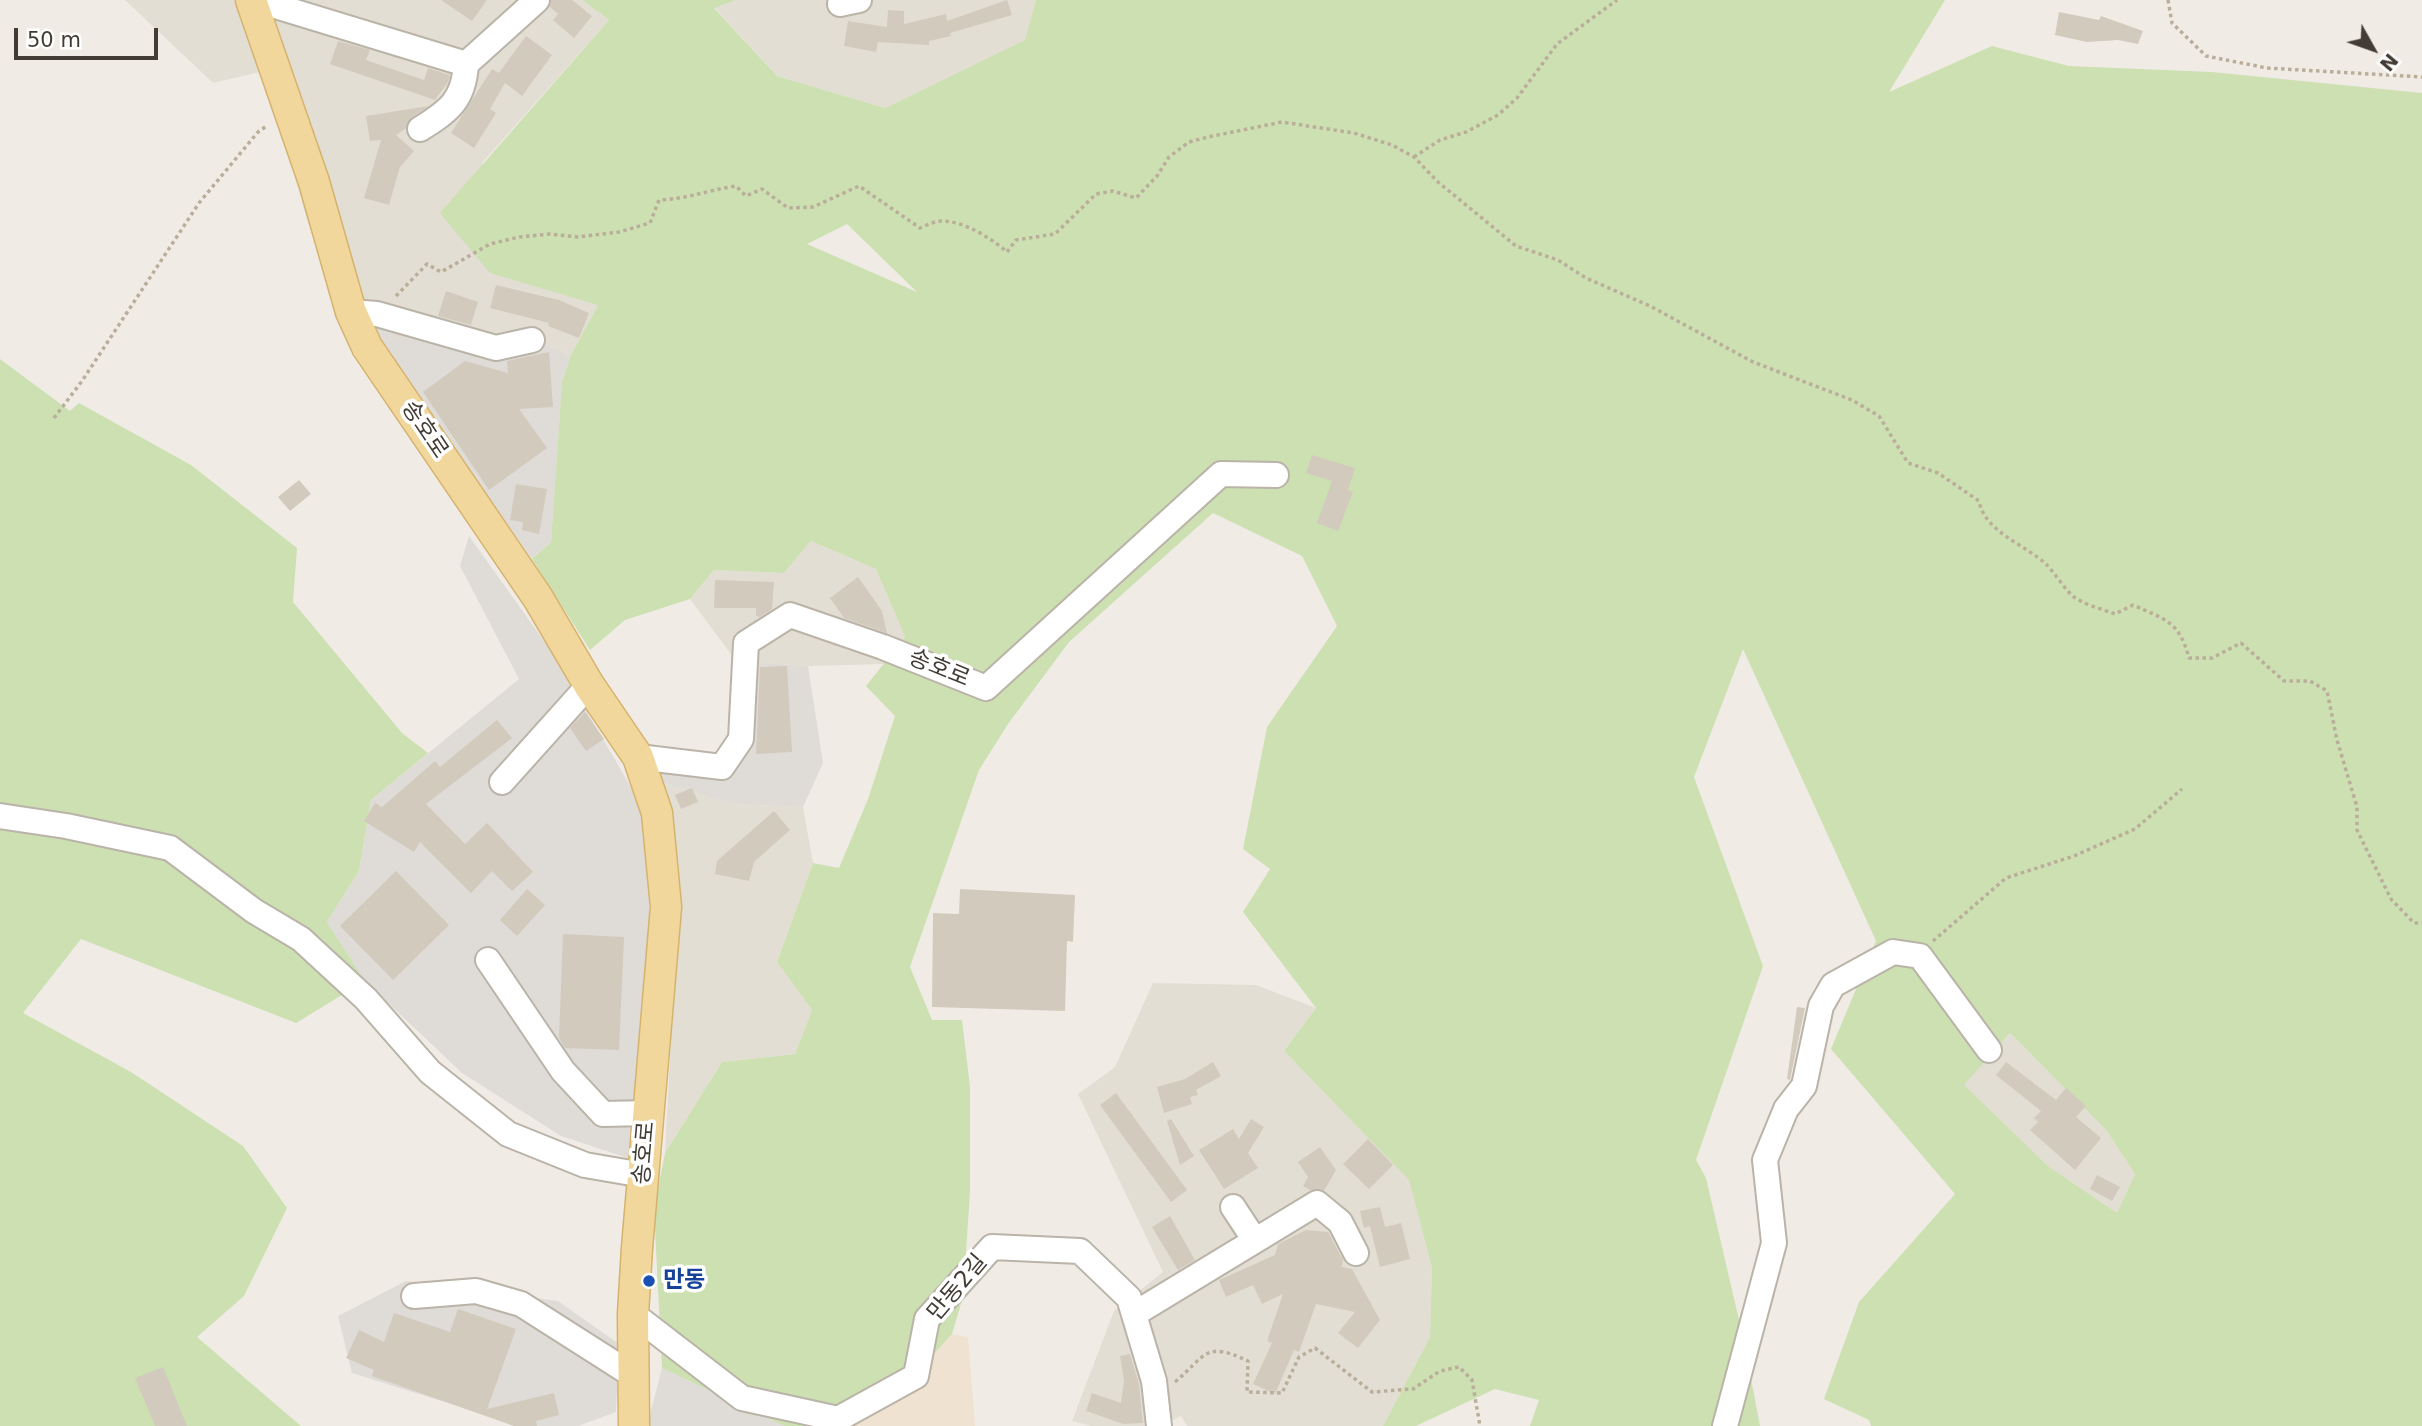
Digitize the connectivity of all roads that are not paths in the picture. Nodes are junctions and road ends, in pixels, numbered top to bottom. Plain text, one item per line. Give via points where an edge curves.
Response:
1 (253, 0) edge
2 (537, 0) edge
3 (466, 64) junction
4 (419, 129) dead end
5 (364, 313) junction
6 (532, 340) dead end
7 (1276, 475) dead end
8 (589, 685) junction
9 (638, 757) junction
10 (502, 782) dead end
11 (0, 816) edge
12 (488, 960) dead end
13 (1989, 1050) dead end
14 (648, 1113) junction
15 (643, 1175) junction
16 (1233, 1207) dead end
17 (1254, 1240) junction
18 (1356, 1252) dead end
19 (414, 1296) dead end
20 (1136, 1313) junction
21 (633, 1314) junction
22 (634, 1376) junction
23 (634, 1426) edge
24 (1159, 1426) edge
25 (1725, 1426) edge

1 - 3 street, 송호로
1 - 5 main road, 송호로
2 - 3 street
3 - 4 street via 464,87 443,115
5 - 6 street via 496,348
5 - 8 main road, 송호로 via 368,347 538,598
7 - 9 street, 송호로 via 1221,474 986,688 790,615 746,643 741,739 722,767
8 - 9 main road, 송호로
8 - 10 street
9 - 14 main road, 송호로 via 657,813 666,907
11 - 15 street via 170,848 254,912 301,939 366,999 430,1072 508,1135 585,1165
12 - 14 street via 563,1071 603,1114
13 - 25 street via 1920,956 1894,952 1833,985 1821,1006 1804,1086 1786,1109 1765,1160 1774,1243
14 - 15 main road, 송호로
15 - 21 main road, 송호로
16 - 17 street
17 - 18 street via 1317,1203 1340,1222
17 - 20 street
19 - 22 street via 476,1291 521,1304
20 - 21 street, 만동2길 via 1129,1298 1080,1251 992,1247 927,1319 916,1376 838,1419 742,1398
20 - 24 street, 만동2길 via 1154,1381
21 - 22 main road, 송호로
22 - 23 main road, 송호로

